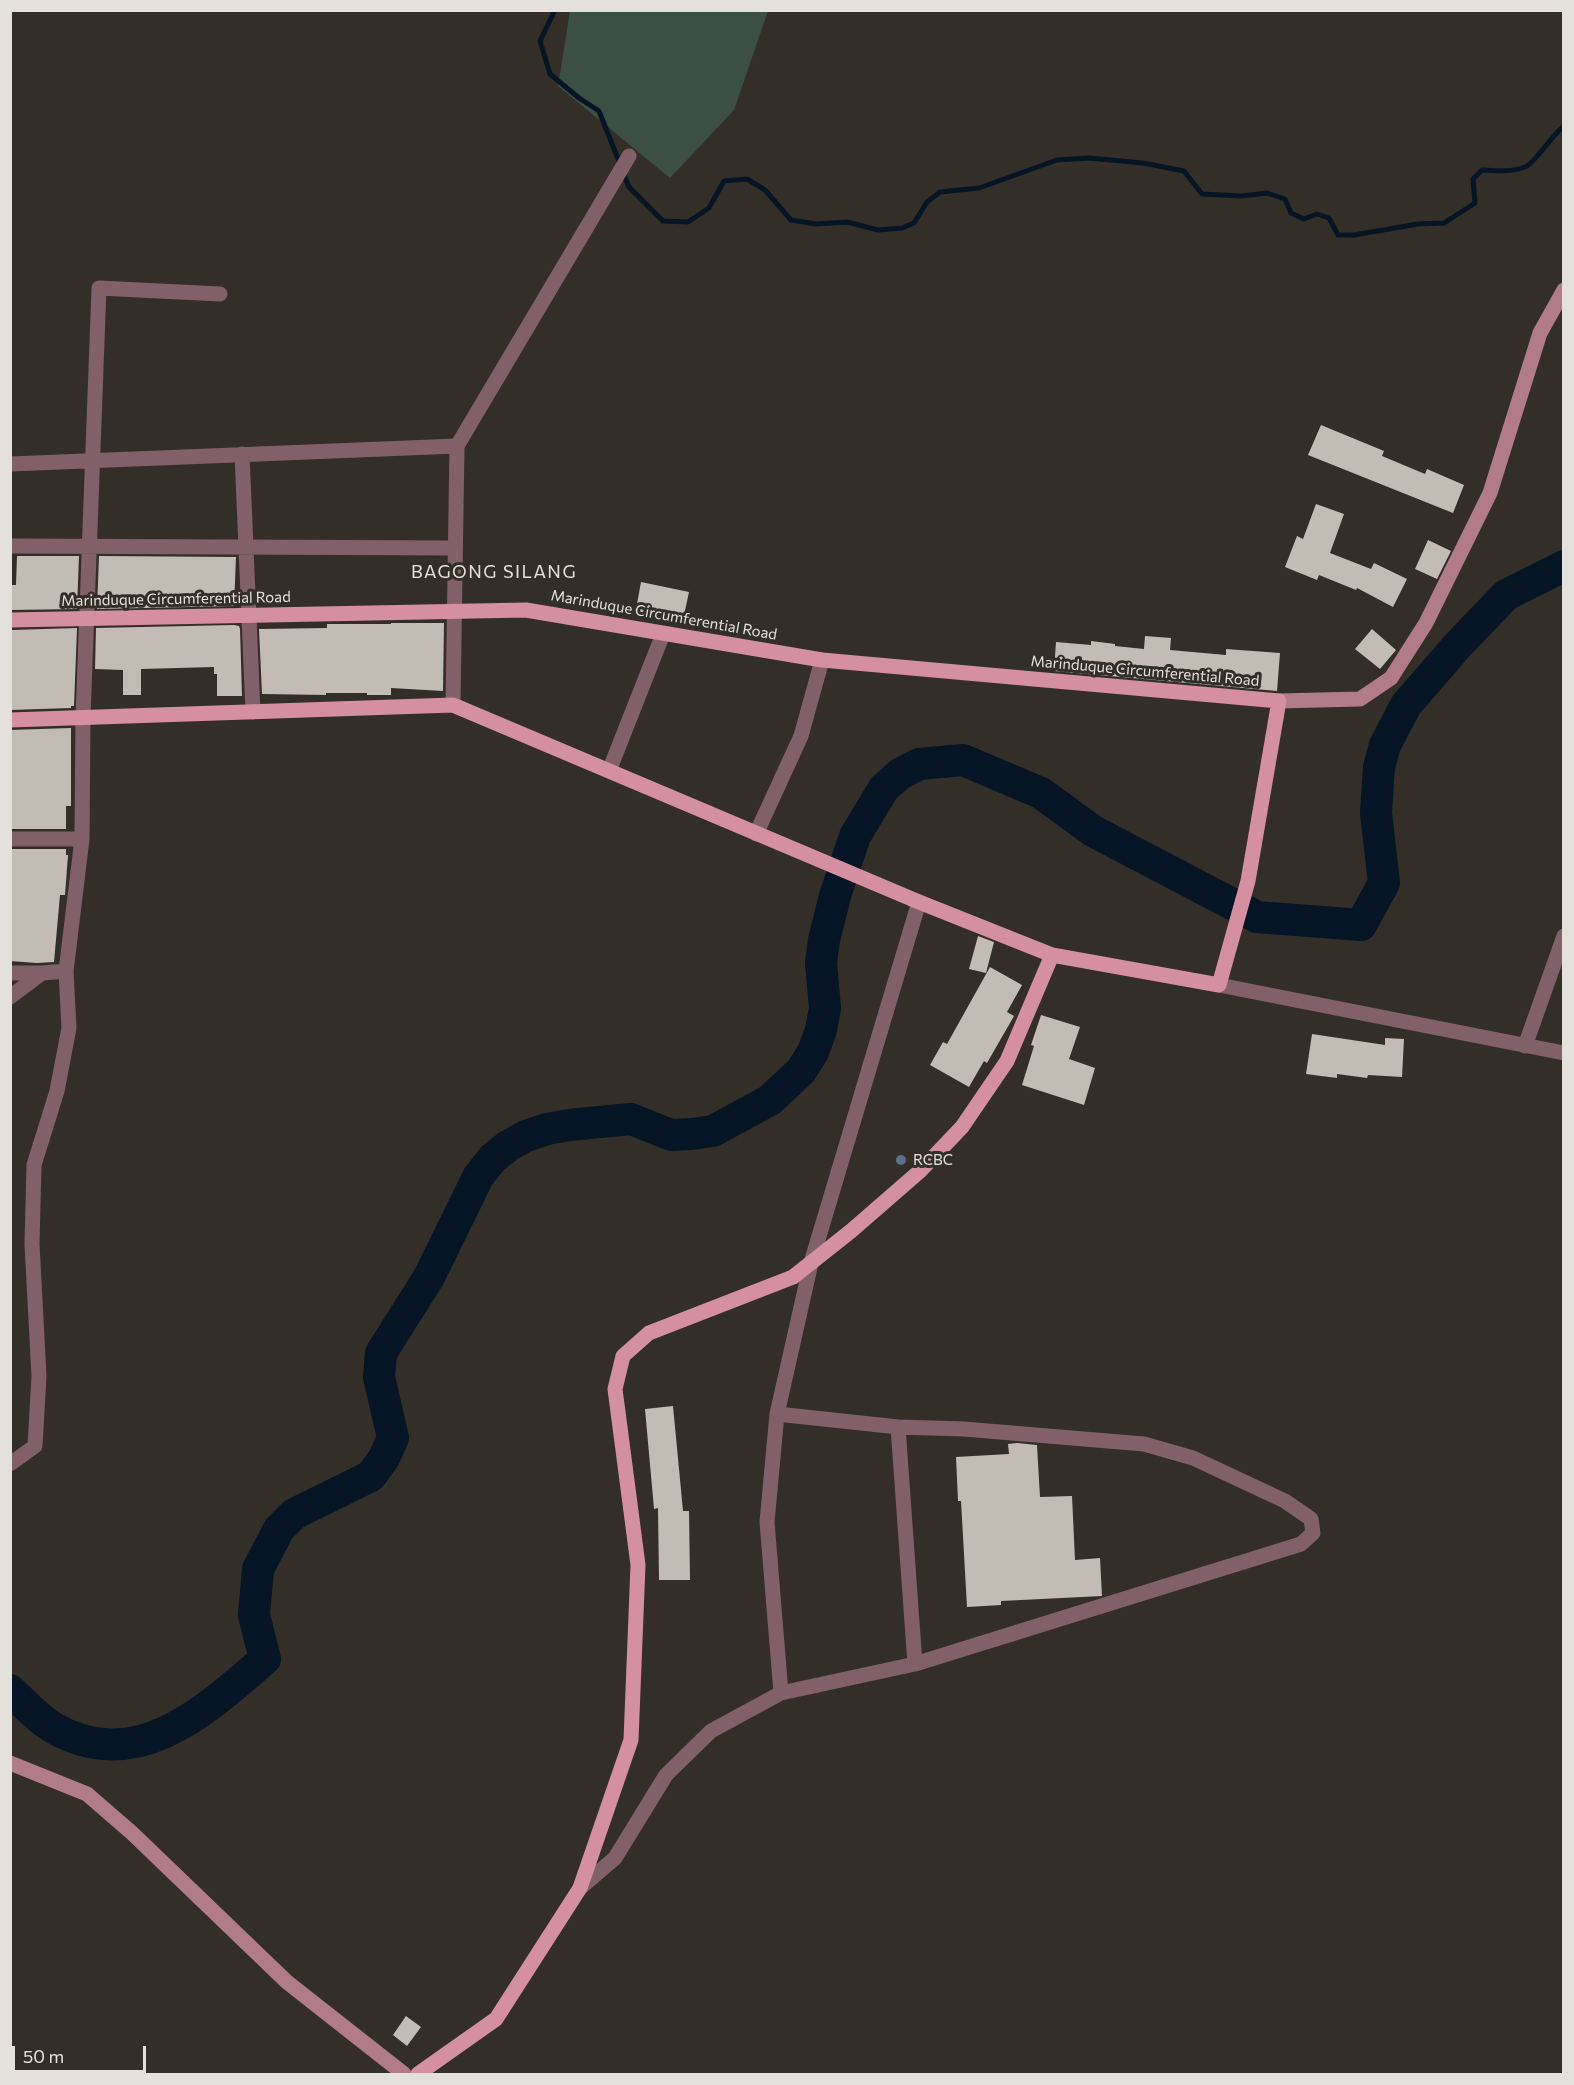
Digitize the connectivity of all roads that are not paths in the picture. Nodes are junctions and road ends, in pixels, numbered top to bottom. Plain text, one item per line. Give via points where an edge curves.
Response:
1 (629, 156) dead end
2 (1563, 290) edge
3 (220, 294) dead end
4 (457, 446) junction
5 (242, 454) junction
6 (93, 460) junction
7 (10, 464) edge
8 (10, 546) edge
9 (90, 546) junction
10 (246, 547) junction
11 (455, 548) junction
12 (453, 613) junction
13 (249, 616) junction
14 (87, 619) junction
15 (10, 620) edge
16 (663, 634) junction
17 (822, 660) junction
18 (1279, 701) junction
19 (453, 705) junction
20 (253, 712) junction
21 (83, 717) junction
22 (10, 720) edge
23 (609, 771) junction
24 (756, 834) junction
25 (10, 839) edge
26 (82, 839) junction
27 (919, 902) junction
28 (1563, 936) edge
29 (1052, 955) junction
30 (66, 970) junction
31 (10, 973) edge
32 (42, 973) junction
33 (1219, 985) junction
34 (10, 997) edge
35 (1525, 1046) junction
36 (1563, 1053) edge
37 (810, 1263) junction
38 (777, 1414) junction
39 (898, 1427) junction
40 (10, 1464) edge
41 (915, 1664) junction
42 (781, 1693) junction
43 (10, 1763) edge
44 (580, 1888) junction
45 (404, 2074) edge
46 (418, 2074) edge

1 - 4 street
2 - 18 street via 1540,333 1490,493 1426,623 1391,678 1360,699
3 - 6 street via 99,288
4 - 5 street
4 - 11 street
5 - 6 street
5 - 10 street
6 - 7 street
6 - 9 street
8 - 9 street
9 - 10 street
9 - 14 street
10 - 11 street
10 - 13 street
11 - 12 street
12 - 13 main road, Marinduque Circumferential Road
12 - 16 main road, Marinduque Circumferential Road via 526,610
12 - 19 street
13 - 14 main road, Marinduque Circumferential Road
13 - 20 street
14 - 15 main road, Marinduque Circumferential Road
14 - 21 street
16 - 17 main road, Marinduque Circumferential Road
16 - 23 street
17 - 18 main road, Marinduque Circumferential Road
17 - 24 street via 801,736
18 - 33 main road via 1248,880
19 - 20 main road
19 - 23 main road
20 - 21 main road
21 - 22 main road
21 - 26 street
23 - 24 main road
24 - 27 main road
25 - 26 street
26 - 30 street
27 - 29 main road
27 - 37 street
28 - 35 street
29 - 33 main road
29 - 37 main road via 1007,1061 962,1127 920,1171
30 - 32 street
30 - 40 street via 69,1028 57,1091 34,1165 32,1244 39,1376 35,1446
31 - 32 street
32 - 34 street
33 - 35 street
35 - 36 street
37 - 38 street
37 - 44 main road via 793,1277 649,1333 623,1356 615,1389 639,1564 631,1740
38 - 39 street
38 - 42 street via 767,1522
39 - 41 street
39 - 41 street via 1144,1444 1193,1458 1285,1501 1311,1519 1313,1533 1302,1544
41 - 42 street
42 - 44 street via 711,1731 666,1775 615,1858
43 - 45 street via 87,1794 287,1982
44 - 46 main road via 496,2019

